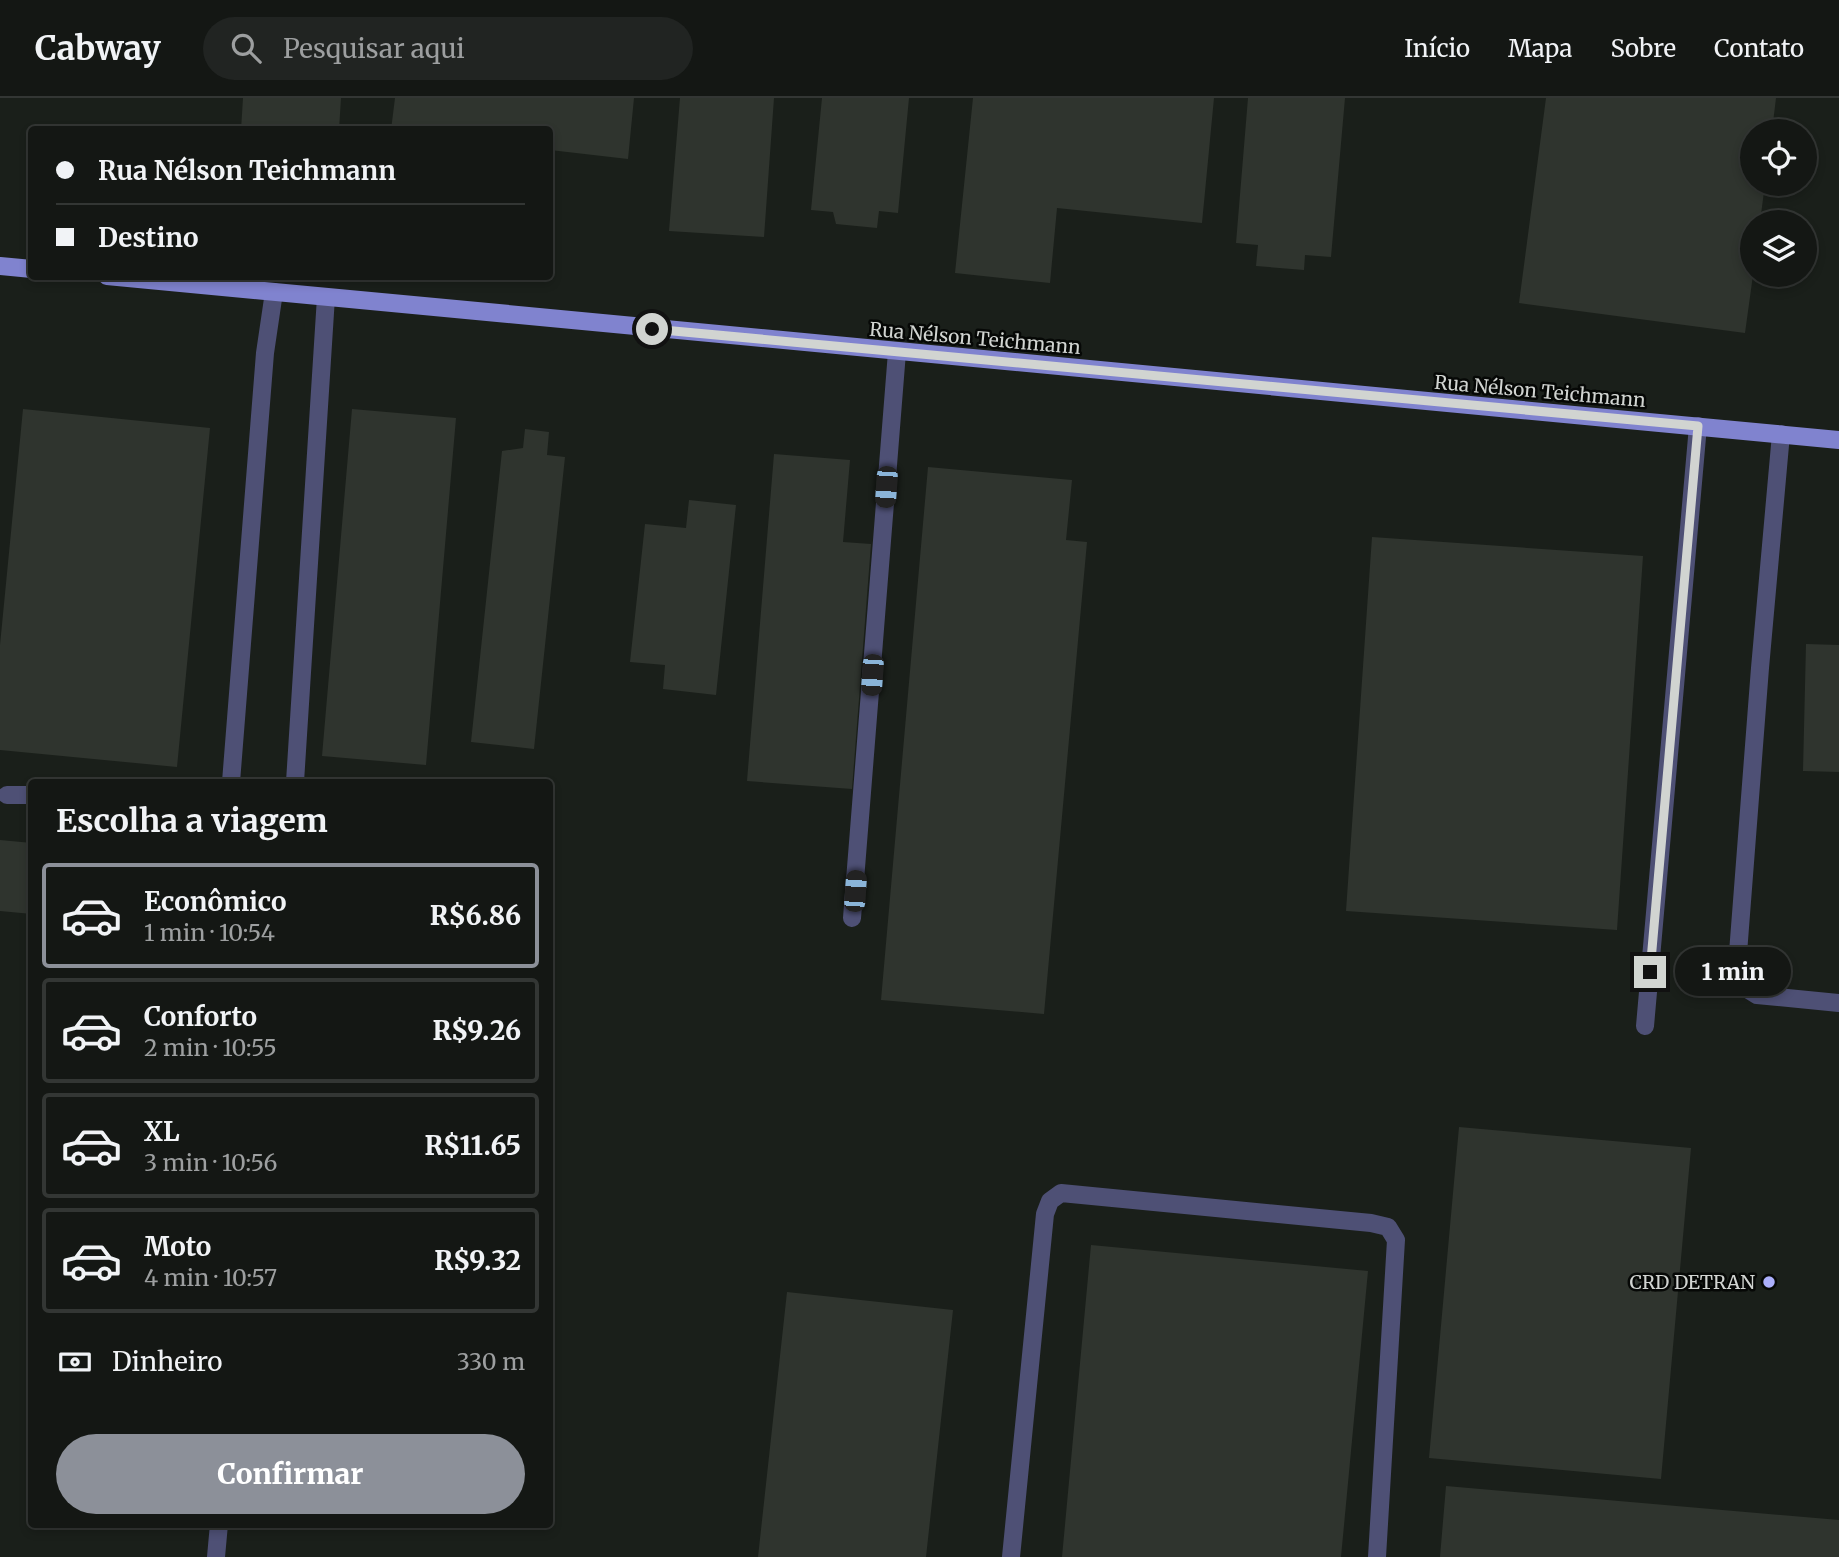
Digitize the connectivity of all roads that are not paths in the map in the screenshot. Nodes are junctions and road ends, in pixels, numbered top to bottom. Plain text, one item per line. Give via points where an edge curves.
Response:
1 (0, 266) edge
2 (28, 269) edge
3 (149, 280) edge
4 (274, 292) junction
5 (326, 298) junction
6 (897, 352) junction
7 (1698, 426) junction
8 (1781, 435) junction
9 (1839, 440) edge
10 (233, 779) edge
11 (295, 779) edge
12 (7, 794) dead end
13 (28, 796) edge
14 (852, 918) dead end
15 (1839, 1003) edge
16 (1645, 1026) dead end
17 (219, 1528) edge
18 (216, 1557) edge
19 (1011, 1557) edge
20 (1377, 1557) edge

1 - 2 main road
3 - 4 main road, Rua Nélson Teichmann
4 - 5 main road, Rua Nélson Teichmann
4 - 10 lane via 265,353
5 - 6 main road, Rua Nélson Teichmann
5 - 11 lane
6 - 7 main road, Rua Nélson Teichmann
6 - 14 lane
7 - 8 main road, Rua Nélson Teichmann
7 - 16 lane
8 - 9 main road, Rua Nélson Teichmann
8 - 15 lane via 1737,965 1741,985 1757,995
12 - 13 lane
17 - 18 lane
19 - 20 lane via 1045,1214 1050,1201 1061,1193 1388,1227 1396,1240

